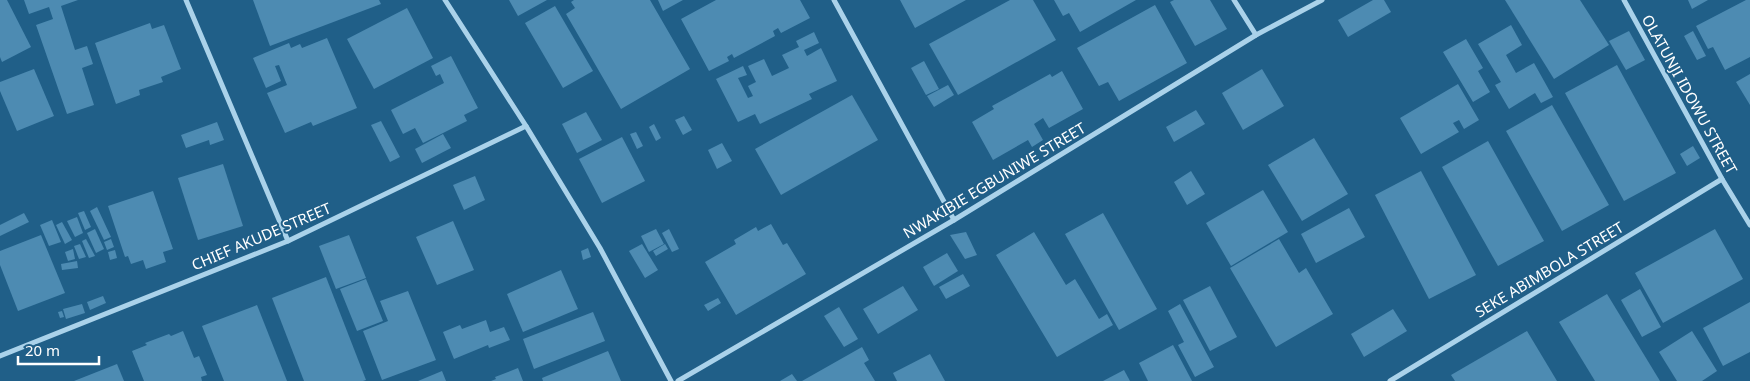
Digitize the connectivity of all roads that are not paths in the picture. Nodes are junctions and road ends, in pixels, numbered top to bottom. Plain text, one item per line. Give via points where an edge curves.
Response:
1 (186, 0) edge
2 (445, 0) edge
3 (834, 0) edge
4 (1234, 0) edge
5 (1322, 0) edge
6 (1624, 0) edge
7 (1256, 35) junction
8 (526, 126) junction
9 (1722, 179) junction
10 (954, 220) junction
11 (1750, 225) edge
12 (288, 241) junction
13 (0, 356) edge
14 (671, 381) edge
15 (678, 381) edge
16 (1390, 381) edge

1 - 12 street
2 - 8 street
3 - 10 street
4 - 7 street
5 - 7 street, NWAKIBIE EGBUNIWE STREET
6 - 9 street, OLATUNJI IDOWU STREET
7 - 10 street, NWAKIBIE EGBUNIWE STREET
8 - 12 street, CHIEF AKUDE STREET
8 - 14 street via 600,248
9 - 11 street, OLATUNJI IDOWU STREET
9 - 16 street, SEKE ABIMBOLA STREET
10 - 15 street, NWAKIBIE EGBUNIWE STREET
12 - 13 street, CHIEF AKUDE STREET

